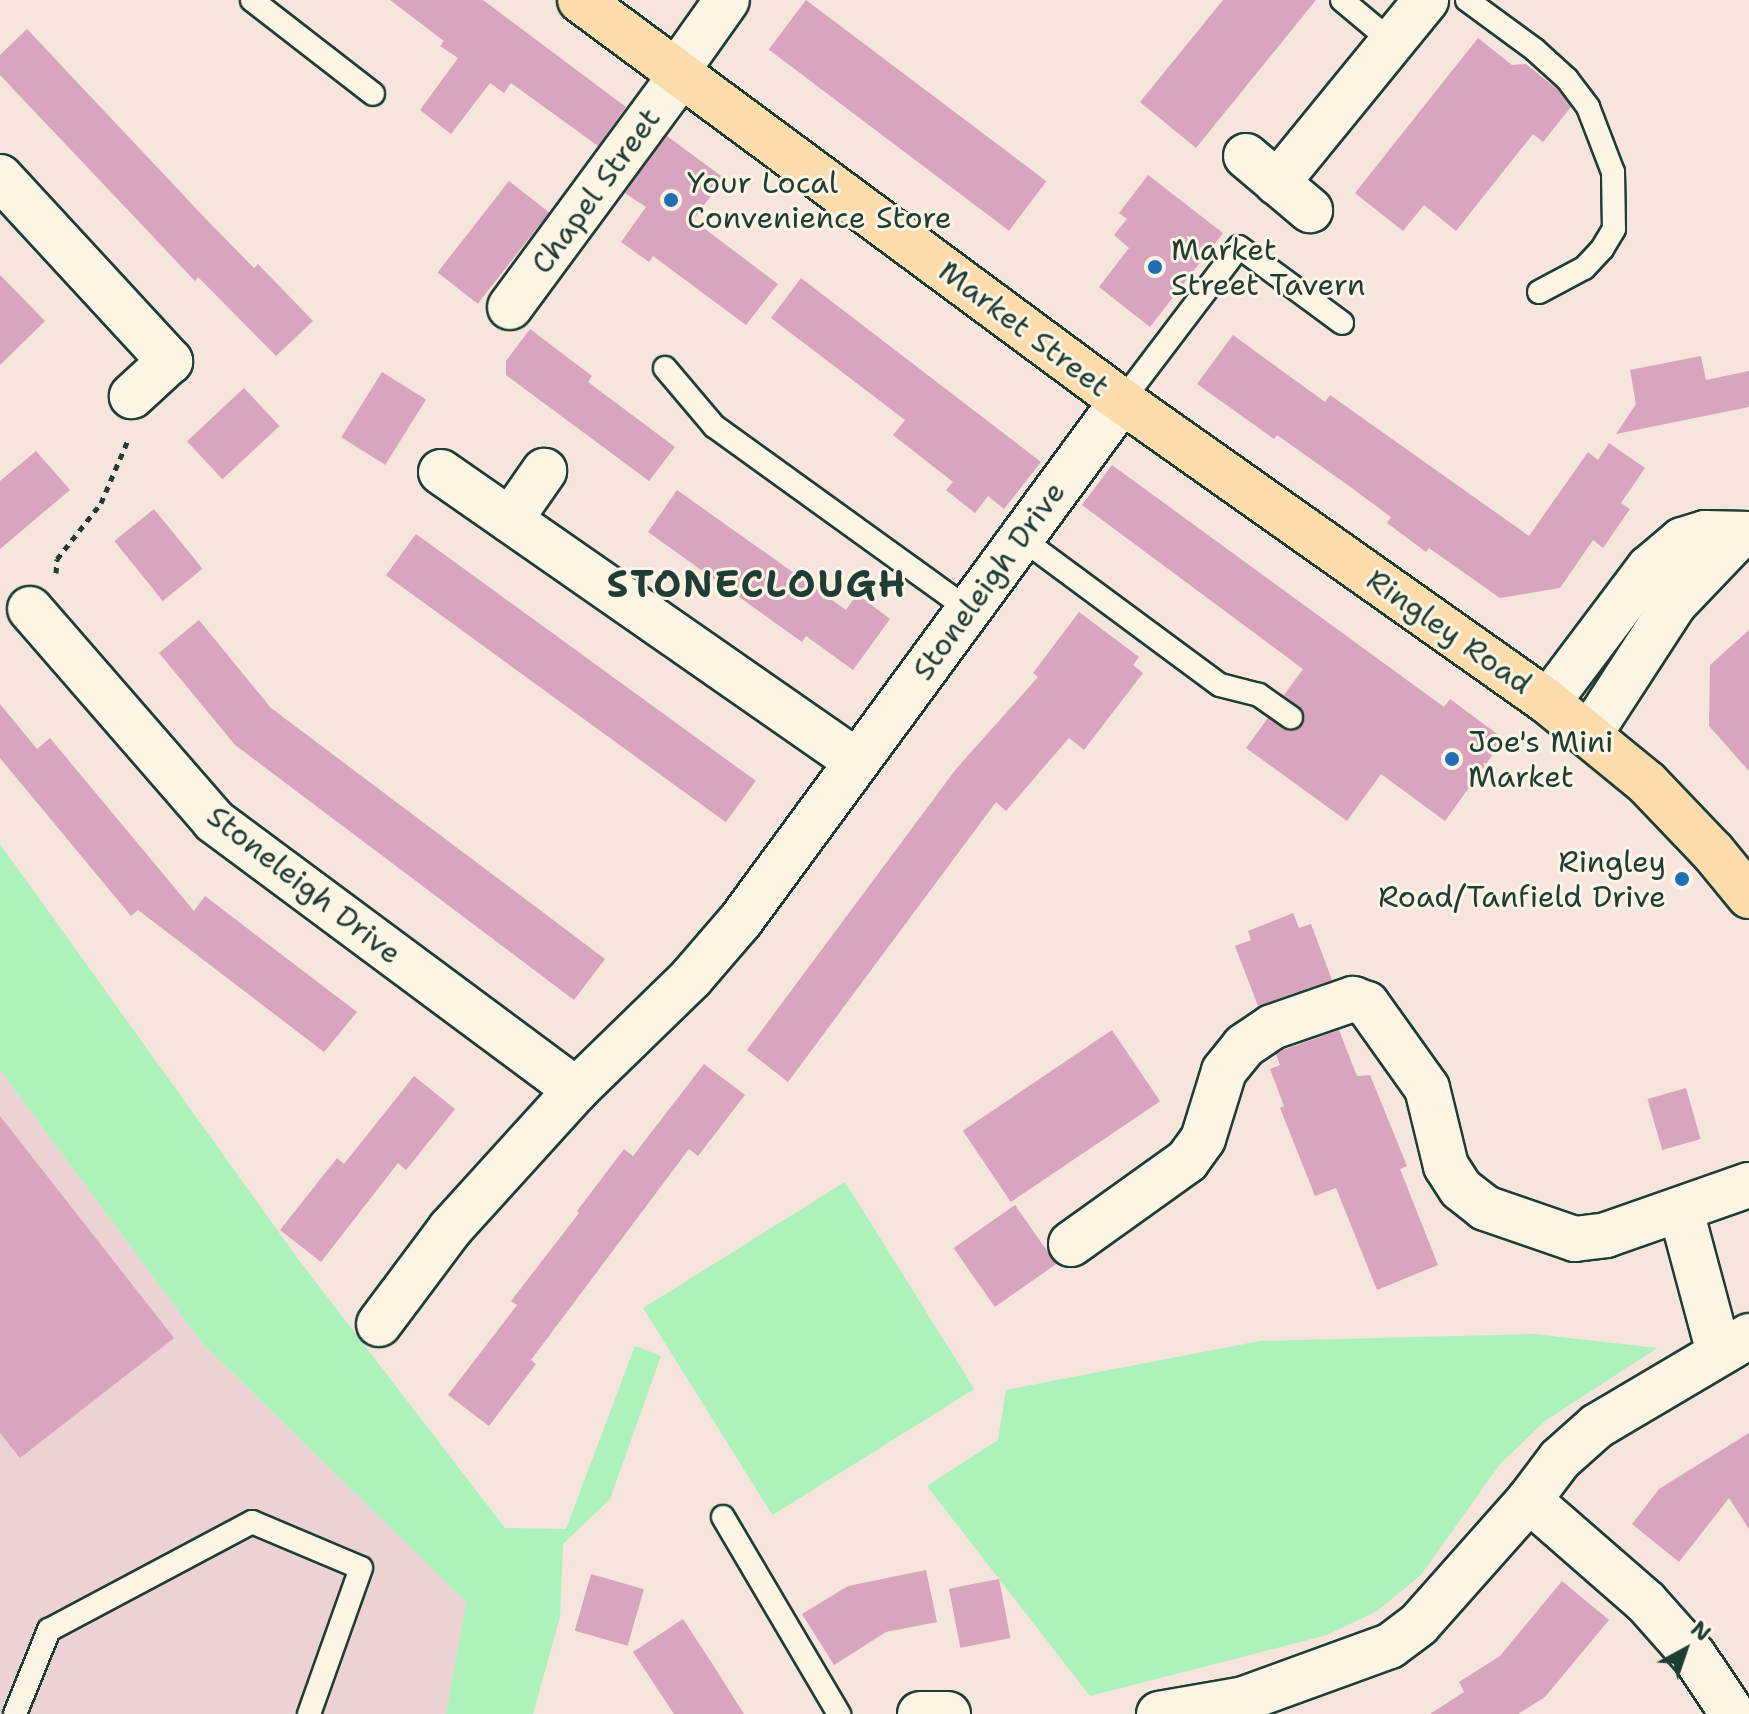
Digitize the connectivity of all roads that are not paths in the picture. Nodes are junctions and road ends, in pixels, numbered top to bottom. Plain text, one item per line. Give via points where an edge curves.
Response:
1 (252, 0) edge
2 (580, 0) edge
3 (727, 0) edge
4 (1342, 0) edge
5 (1426, 0) edge
6 (1467, 0) edge
7 (1392, 42) junction
8 (679, 73) junction
9 (373, 94) dead end
10 (0, 177) edge
11 (1310, 210) dead end
12 (1539, 292) dead end
13 (510, 307) dead end
14 (1342, 323) dead end
15 (665, 368) dead end
16 (132, 396) road end
17 (1122, 401) junction
18 (544, 471) dead end
19 (441, 472) dead end
20 (510, 520) junction
21 (1744, 535) edge
22 (1021, 538) junction
23 (31, 608) road end
24 (968, 609) junction
25 (1548, 702) junction
26 (1291, 717) dead end
27 (1589, 735) junction
28 (856, 761) junction
29 (1749, 896) edge
30 (576, 1090) junction
31 (1749, 1185) edge
32 (1681, 1211) junction
33 (1071, 1244) dead end
34 (379, 1324) dead end
35 (1734, 1344) edge
36 (1529, 1500) junction
37 (723, 1517) dead end
38 (1249, 1706) edge
39 (15, 1714) edge
40 (309, 1714) edge
41 (839, 1714) edge
42 (920, 1714) edge
43 (948, 1714) edge
44 (1159, 1714) edge
45 (1733, 1714) edge

1 - 9 lane
2 - 8 main road, Market Street
3 - 8 street, Chapel Street
4 - 7 lane
5 - 7 street
6 - 12 lane via 1567,79 1588,107 1613,172 1614,229 1602,249 1584,268
7 - 11 street via 1261,169
8 - 13 street, Chapel Street
8 - 17 main road, Market Street
10 - 16 street via 170,361
14 - 17 lane via 1239,247
15 - 24 lane via 714,426
17 - 22 street, Stoneleigh Drive
17 - 25 main road, Ringley Road
18 - 20 street
19 - 20 street
20 - 28 street
21 - 25 street via 1705,533 1682,540 1649,568
21 - 27 street via 1674,604
22 - 24 street, Stoneleigh Drive
22 - 26 lane via 1220,685 1259,695
23 - 30 street, Stoneleigh Drive via 214,821
24 - 28 street, Stoneleigh Drive
25 - 27 main road, Ringley Road
27 - 29 main road, Ringley Road via 1647,783
28 - 30 street, Stoneleigh Drive via 741,920 691,978
30 - 34 street, Stoneleigh Drive via 450,1229
31 - 32 street
32 - 33 street via 1606,1235 1575,1239 1485,1208 1461,1189 1446,1166 1427,1088 1367,1004 1353,999 1272,1027 1244,1046 1224,1071 1203,1139 1187,1161
32 - 35 street
35 - 36 street via 1597,1426 1560,1459
36 - 38 street via 1419,1624 1390,1646
36 - 45 street via 1646,1602 1694,1656
37 - 41 lane
38 - 44 street
39 - 40 lane via 49,1630 252,1522 361,1568
42 - 43 street

